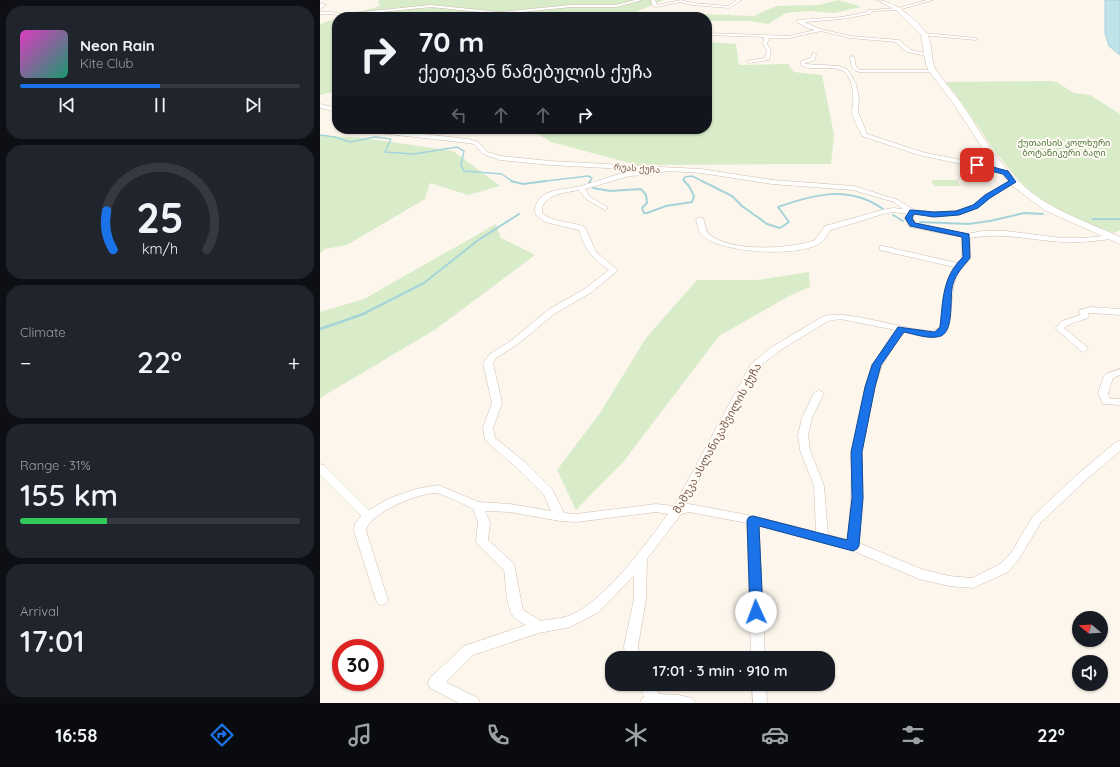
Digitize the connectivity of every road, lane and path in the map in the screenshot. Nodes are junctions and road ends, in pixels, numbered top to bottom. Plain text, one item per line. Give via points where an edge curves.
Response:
1 (640, 0) edge
2 (653, 0) edge
3 (740, 0) edge
4 (880, 0) edge
5 (931, 0) edge
6 (320, 4) edge
7 (320, 8) edge
8 (898, 9) junction
9 (372, 12) edge
10 (485, 12) edge
11 (485, 12) edge
12 (320, 13) edge
13 (332, 13) edge
14 (821, 30) junction
15 (712, 34) edge
16 (924, 34) junction
17 (767, 36) junction
18 (976, 39) dead end
19 (814, 54) dead end
20 (928, 55) junction
21 (852, 57) dead end
22 (749, 62) dead end
23 (933, 71) junction
24 (320, 106) edge
25 (332, 109) edge
26 (406, 134) edge
27 (666, 170) junction
28 (1005, 173) junction
29 (1013, 182) junction
30 (580, 188) junction
31 (606, 208) dead end
32 (912, 212) junction
33 (700, 220) dead end
34 (966, 236) junction
35 (1116, 239) edge
36 (883, 248) dead end
37 (958, 266) junction
38 (1120, 312) edge
39 (902, 329) junction
40 (1084, 349) dead end
41 (1120, 372) edge
42 (819, 393) dead end
43 (1120, 402) edge
44 (1120, 445) edge
45 (320, 468) edge
46 (478, 506) junction
47 (677, 511) junction
48 (368, 516) junction
49 (560, 517) junction
50 (753, 520) junction
51 (822, 537) junction
52 (853, 546) junction
53 (641, 558) junction
54 (382, 600) dead end
55 (539, 627) junction
56 (631, 651) edge
57 (758, 651) edge
58 (648, 691) edge
59 (759, 691) edge
60 (653, 702) edge
61 (473, 703) edge
62 (688, 703) edge
63 (760, 703) edge

1 - 10 street via 616,6 571,6
2 - 3 street via 656,6 680,1 729,7
4 - 8 main road
5 - 8 street
6 - 7 street via 324,5
8 - 14 street via 872,10 868,11 869,13 842,18 799,21
8 - 16 main road
9 - 11 street via 435,6
12 - 13 street
14 - 17 street via 797,36
14 - 20 street via 850,37 897,41 909,51
15 - 17 street
16 - 18 street
16 - 20 main road
17 - 22 street via 767,59
19 - 28 street via 813,59 803,62 803,65 846,70 850,74 855,91 855,111 864,135 921,154
20 - 23 main road
21 - 23 street via 854,69 859,71
23 - 28 main road
24 - 25 street
26 - 27 street, რუას ქუჩა via 476,143 485,153 500,158
27 - 30 street via 624,175
27 - 32 street, რუას ქუჩა via 701,171 772,182 854,188 896,200
28 - 29 main road
29 - 32 street via 987,196 976,206 957,213
29 - 35 main road via 1048,208
30 - 31 street via 588,198
30 - 49 street via 544,198 538,208 538,214 554,223 576,225 582,229 587,247 614,270 589,290 551,312 515,342 493,356 488,363 497,403 488,428 490,440 521,465 548,492
32 - 33 street via 882,212 828,228 822,240 817,243 765,251 719,243 705,234
32 - 34 street via 909,218 912,225
34 - 35 street via 1006,233 1062,240
34 - 37 street, მამუკა ასლანიკაშვილის ქუჩა via 966,258
36 - 37 street
37 - 39 street, მამუკა ასლანიკაშვილის ქუჩა via 949,284 944,327 939,334
38 - 40 street via 1091,310 1083,312 1085,316 1065,321 1059,328
39 - 47 street, მამუკა ასლანიკაშვილის ქუჩა via 863,320 830,317 767,354 756,364
39 - 52 street via 877,365 870,387 856,452 857,498
41 - 43 street via 1109,376 1103,393 1106,402
42 - 51 street via 806,418 803,435 804,450 819,486
44 - 52 street via 1037,519 1004,568 973,583 948,581 918,574
45 - 48 street
46 - 48 street via 438,490 416,493 394,501
46 - 49 street via 510,508
46 - 55 street via 484,522 482,542 510,568 518,613
47 - 49 street via 656,508 576,518
47 - 50 street via 689,508
47 - 53 street, მამუკა ასლანიკაშვილის ქუჩა
48 - 54 street via 361,524 360,531
50 - 51 street
50 - 57 street
51 - 52 street
53 - 55 street, მამუკა ასლანიკაშვილის ქუჩა via 630,573 595,608 570,621
53 - 56 street via 640,599
55 - 61 street, მამუკა ასლანიკაშვილის ქუჩა via 469,650 435,683
58 - 60 street
59 - 63 street
60 - 62 street

